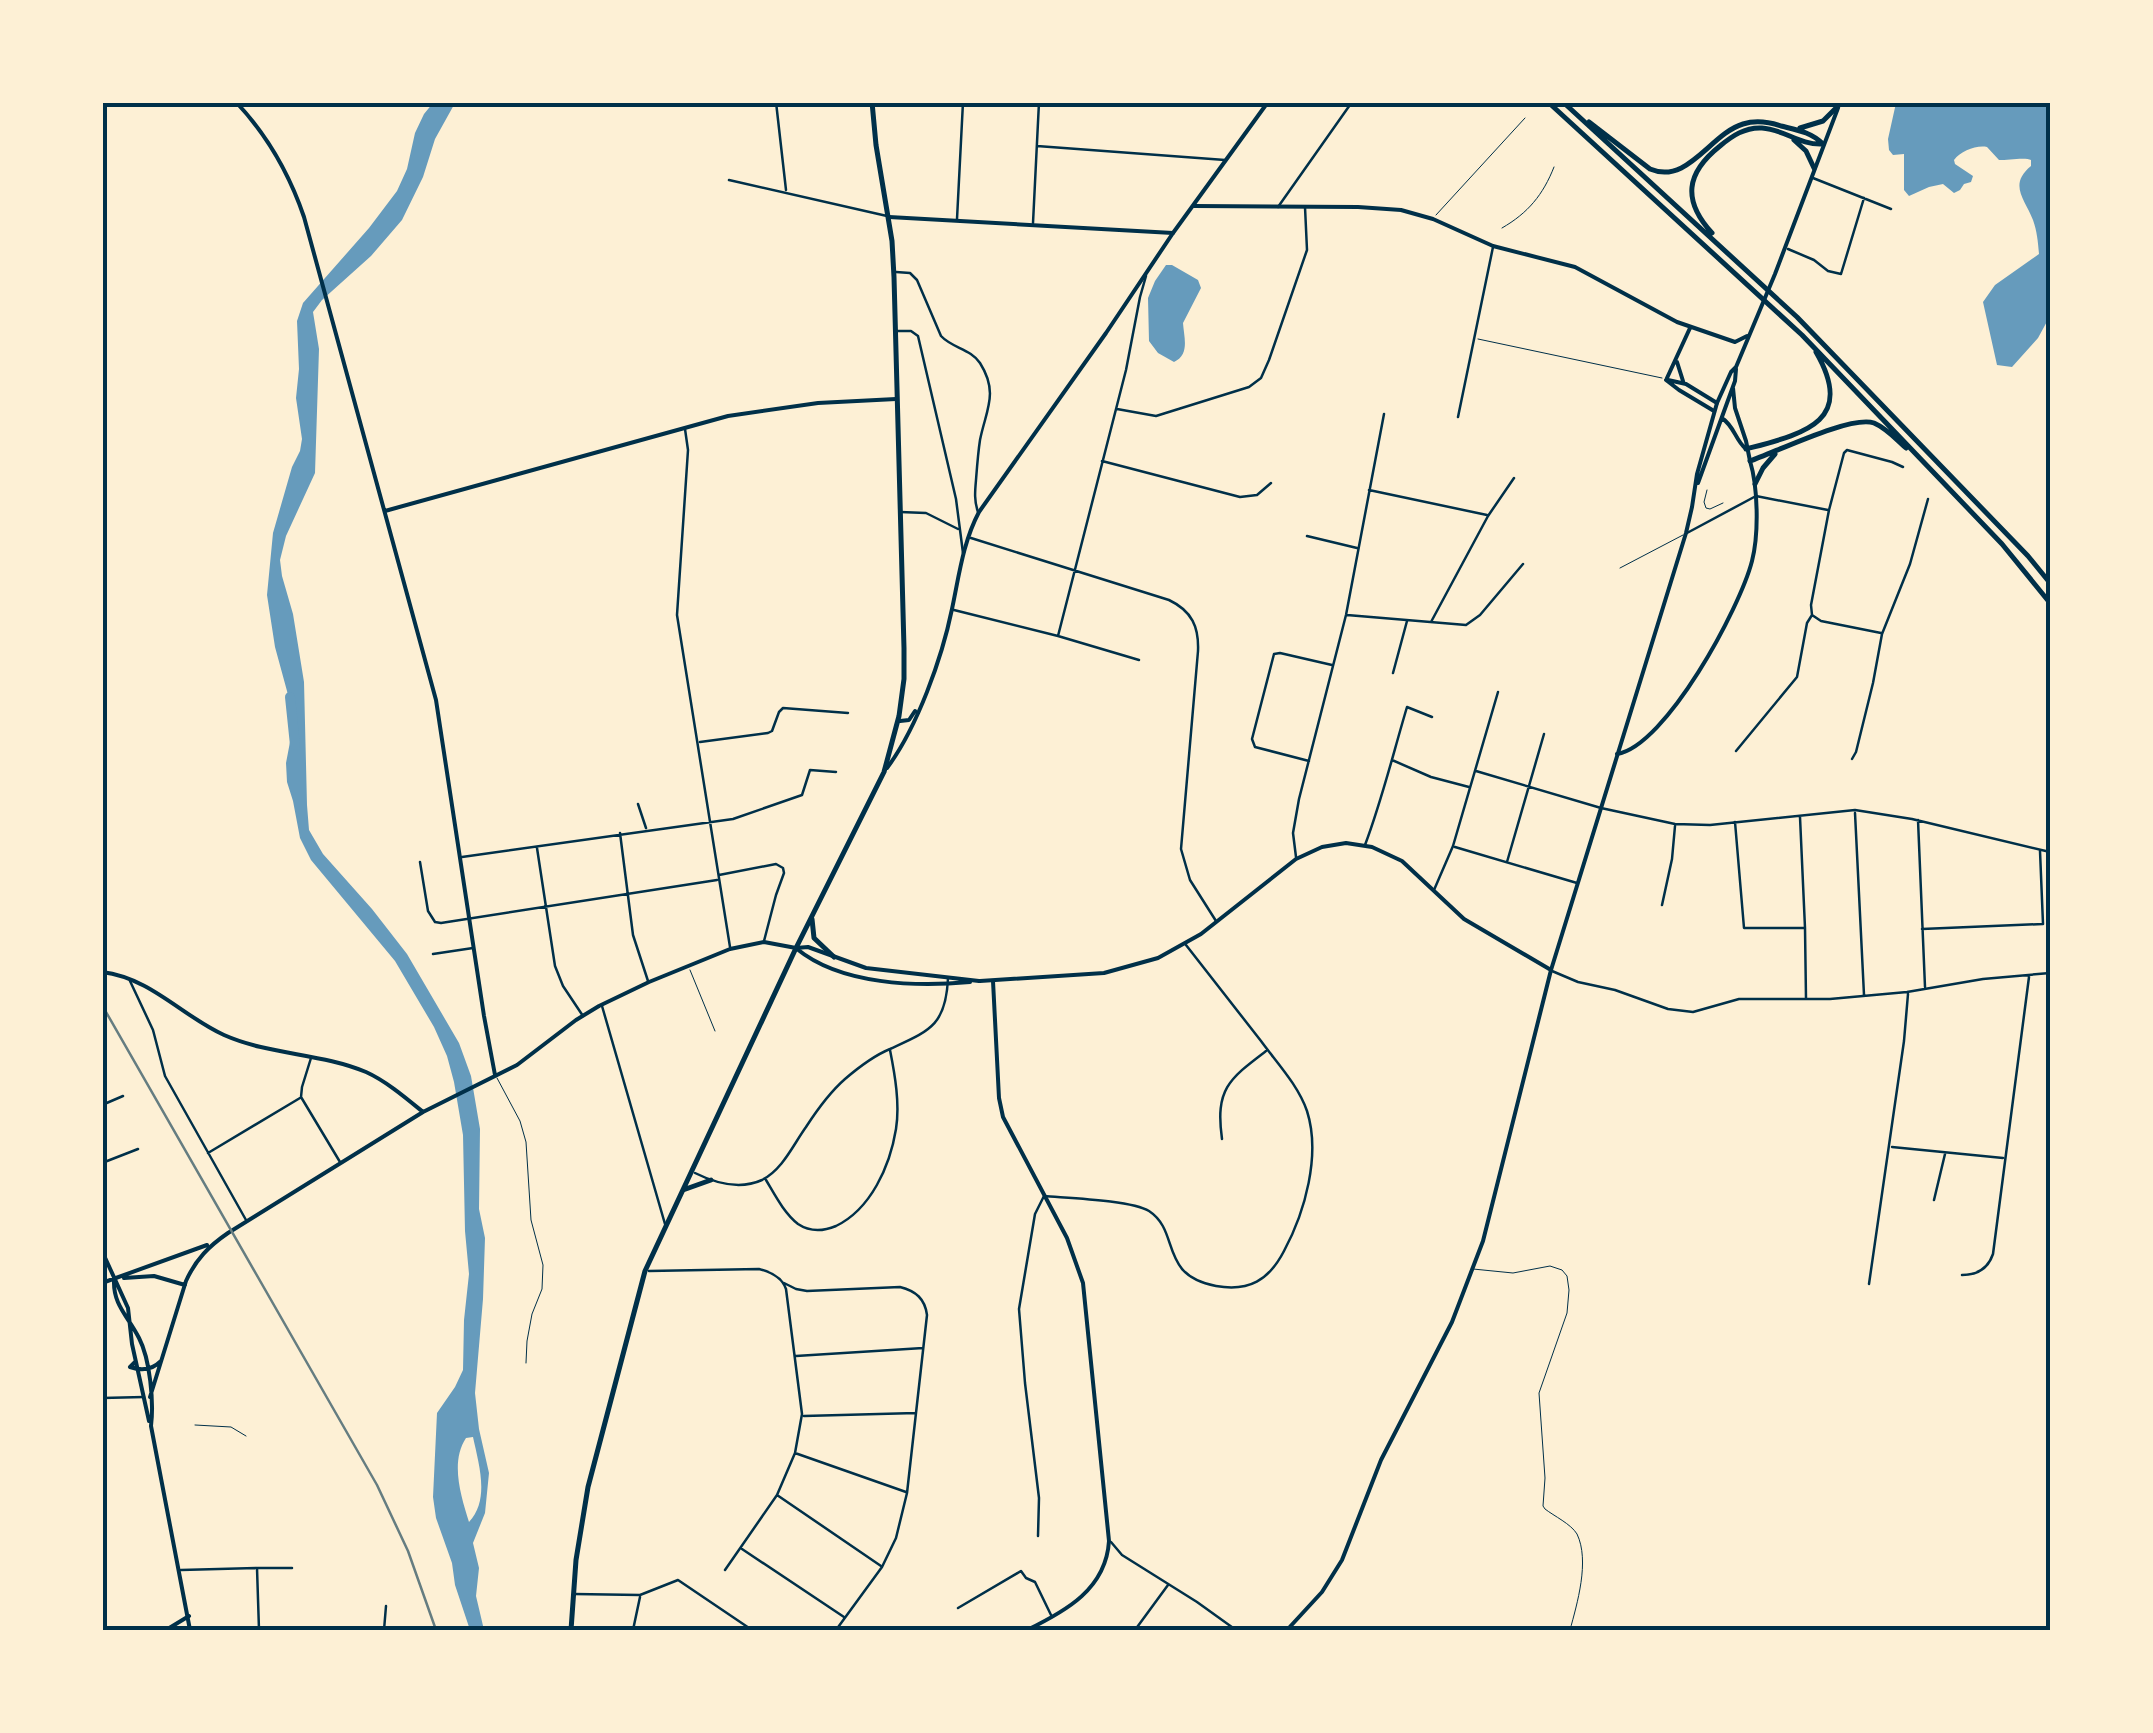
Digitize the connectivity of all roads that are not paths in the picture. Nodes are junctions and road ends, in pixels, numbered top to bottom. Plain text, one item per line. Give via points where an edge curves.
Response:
1 (236, 102) edge
2 (776, 102) edge
3 (872, 102) edge
4 (962, 102) edge
5 (1040, 102) edge
6 (1268, 102) edge
7 (1352, 102) edge
8 (1548, 102) edge
9 (1563, 102) edge
10 (1840, 103) edge
11 (1525, 118) dead end
12 (1797, 129) junction
13 (1792, 138) junction
14 (1823, 144) junction
15 (1037, 146) junction
16 (1227, 160) junction
17 (1554, 167) dead end
18 (1814, 168) junction
19 (1810, 176) junction
20 (729, 180) dead end
21 (786, 192) junction
22 (1864, 198) junction
23 (1194, 206) junction
24 (1278, 207) junction
25 (1306, 207) junction
26 (1891, 209) dead end
27 (888, 217) junction
28 (957, 220) junction
29 (1433, 220) junction
30 (1033, 225) junction
31 (1502, 228) dead end
32 (1173, 233) junction
33 (1493, 246) junction
34 (1784, 247) junction
35 (1734, 257) junction
36 (893, 272) junction
37 (1146, 274) junction
38 (1690, 328) junction
39 (895, 331) junction
40 (1748, 336) junction
41 (1475, 338) junction
42 (1812, 344) junction
43 (1677, 357) junction
44 (1736, 367) junction
45 (1666, 380) junction
46 (1735, 381) junction
47 (1686, 384) junction
48 (896, 400) junction
49 (1717, 403) junction
50 (1116, 408) junction
51 (1724, 408) junction
52 (1714, 412) junction
53 (1384, 414) dead end
54 (1458, 417) dead end
55 (1721, 417) junction
56 (1737, 419) junction
57 (685, 428) junction
58 (1746, 449) junction
59 (1779, 450) junction
60 (1750, 460) junction
61 (1101, 461) junction
62 (1903, 467) dead end
63 (1938, 477) junction
64 (1514, 478) dead end
65 (1271, 483) dead end
66 (1755, 484) junction
67 (1696, 487) junction
68 (1369, 490) junction
69 (1707, 490) dead end
70 (1756, 496) junction
71 (1928, 499) dead end
72 (1723, 503) dead end
73 (385, 510) junction
74 (1829, 510) junction
75 (900, 512) junction
76 (978, 513) junction
77 (1488, 516) junction
78 (960, 530) junction
79 (1686, 534) junction
80 (1307, 536) dead end
81 (969, 537) junction
82 (1358, 548) junction
83 (963, 554) junction
84 (1523, 564) dead end
85 (1620, 568) dead end
86 (1073, 570) junction
87 (2050, 582) edge
88 (2050, 603) edge
89 (952, 609) junction
90 (1812, 614) junction
91 (1346, 615) junction
92 (1407, 620) junction
93 (1431, 622) junction
94 (1882, 634) junction
95 (1058, 636) junction
96 (1139, 660) dead end
97 (1333, 666) junction
98 (1392, 673) dead end
99 (1498, 692) dead end
100 (921, 703) junction
101 (848, 713) dead end
102 (1432, 717) dead end
103 (898, 721) junction
104 (1544, 734) dead end
105 (698, 743) junction
106 (1736, 751) dead end
107 (1617, 754) junction
108 (1852, 759) dead end
109 (1391, 760) junction
110 (1309, 761) junction
111 (1476, 771) junction
112 (836, 772) dead end
113 (884, 772) junction
114 (1470, 787) junction
115 (1529, 787) junction
116 (638, 804) dead end
117 (1600, 808) junction
118 (1855, 810) junction
119 (1800, 815) junction
120 (1918, 820) junction
121 (711, 821) junction
122 (1735, 822) junction
123 (1675, 824) junction
124 (646, 830) junction
125 (620, 833) junction
126 (1365, 845) junction
127 (1453, 846) junction
128 (537, 847) junction
129 (2040, 849) junction
130 (2050, 852) edge
131 (460, 857) junction
132 (1296, 859) junction
133 (420, 862) dead end
134 (1508, 862) junction
135 (719, 877) junction
136 (1578, 884) junction
137 (1434, 890) junction
138 (628, 894) junction
139 (546, 906) junction
140 (1662, 906) dead end
141 (812, 917) junction
142 (470, 919) junction
143 (1217, 922) junction
144 (1806, 928) junction
145 (1922, 928) junction
146 (764, 942) junction
147 (1186, 944) junction
148 (474, 948) junction
149 (796, 948) junction
150 (730, 949) junction
151 (433, 954) dead end
152 (834, 957) junction
153 (688, 966) junction
154 (1551, 970) junction
155 (102, 972) edge
156 (2050, 973) edge
157 (948, 976) junction
158 (2029, 976) junction
159 (128, 978) junction
160 (979, 981) junction
161 (993, 981) junction
162 (649, 982) junction
163 (948, 984) junction
164 (1925, 989) junction
165 (1908, 992) junction
166 (1864, 996) junction
167 (1806, 1000) junction
168 (601, 1005) junction
169 (582, 1016) junction
170 (716, 1032) dead end
171 (889, 1049) junction
172 (1268, 1050) junction
173 (311, 1058) junction
174 (495, 1075) junction
175 (123, 1096) dead end
176 (301, 1097) junction
177 (102, 1104) edge
178 (423, 1112) junction
179 (1222, 1139) dead end
180 (1889, 1146) junction
181 (138, 1149) dead end
182 (208, 1153) junction
183 (1945, 1153) junction
184 (2005, 1158) junction
185 (102, 1163) edge
186 (341, 1163) junction
187 (692, 1171) junction
188 (765, 1178) junction
189 (712, 1180) junction
190 (682, 1190) junction
191 (1044, 1196) junction
192 (1934, 1200) dead end
193 (247, 1222) junction
194 (665, 1226) junction
195 (216, 1241) junction
196 (102, 1251) edge
197 (1473, 1268) junction
198 (646, 1271) junction
199 (1962, 1275) dead end
200 (114, 1280) junction
201 (102, 1283) edge
202 (784, 1283) junction
203 (1869, 1284) dead end
204 (185, 1285) junction
205 (132, 1325) junction
206 (924, 1348) junction
207 (164, 1349) junction
208 (795, 1356) junction
209 (163, 1358) junction
210 (146, 1359) junction
211 (136, 1361) junction
212 (526, 1363) dead end
213 (147, 1368) junction
214 (138, 1370) junction
215 (142, 1397) junction
216 (150, 1397) junction
217 (102, 1398) edge
218 (917, 1413) junction
219 (801, 1416) junction
220 (195, 1425) dead end
221 (151, 1426) junction
222 (246, 1436) dead end
223 (795, 1453) junction
224 (907, 1493) junction
225 (776, 1495) junction
226 (1038, 1536) dead end
227 (1110, 1541) junction
228 (741, 1549) junction
229 (882, 1566) junction
230 (257, 1568) junction
231 (292, 1568) dead end
232 (180, 1570) junction
233 (725, 1570) dead end
234 (1168, 1584) junction
235 (574, 1594) junction
236 (640, 1595) junction
237 (386, 1606) dead end
238 (958, 1608) dead end
239 (188, 1616) junction
240 (845, 1618) junction
241 (1052, 1618) junction
242 (166, 1630) edge
243 (190, 1630) edge
244 (259, 1630) edge
245 (384, 1630) edge
246 (571, 1630) edge
247 (633, 1630) edge
248 (752, 1630) edge
249 (836, 1630) edge
250 (1028, 1630) edge
251 (1135, 1630) edge
252 (1236, 1630) edge
253 (1287, 1630) edge
254 (1570, 1630) edge

1 - 73 main road via 288,175 304,217
2 - 21 street
3 - 27 highway
4 - 28 street
5 - 15 street
6 - 16 main road
7 - 24 street
8 - 42 highway
9 - 12 highway via 1659,172 1676,171 1744,124
9 - 35 highway
10 - 12 highway via 1823,121
10 - 14 main road
11 - 29 lane
12 - 14 highway
13 - 14 highway
13 - 18 highway
13 - 35 highway via 1770,129 1745,130 1696,170 1696,212
14 - 18 main road
15 - 16 street
15 - 30 street
16 - 23 main road
17 - 31 lane via 1533,205
18 - 19 main road
19 - 22 street
19 - 34 main road
20 - 21 street
21 - 27 street
22 - 26 street
22 - 34 street via 1841,274
23 - 24 main road
23 - 32 main road
24 - 25 main road
25 - 29 main road via 1401,210
25 - 50 street via 1307,250 1261,378 1249,388 1156,416
27 - 28 main road
27 - 36 highway
28 - 30 main road
29 - 33 main road
30 - 32 main road
32 - 37 main road
33 - 38 main road via 1574,267
33 - 41 street
34 - 40 main road
35 - 87 highway
36 - 39 highway
36 - 76 street via 914,276 941,336 972,355 988,382
37 - 50 street
37 - 76 main road
38 - 40 main road via 1735,342
38 - 43 main road
39 - 48 highway
39 - 78 street via 918,336
40 - 44 main road
41 - 45 lane
41 - 54 street
42 - 58 highway via 1829,378 1824,413 1802,433
42 - 63 highway
43 - 45 main road
43 - 47 main road
44 - 46 main road
44 - 49 main road
45 - 47 main road
45 - 52 main road
46 - 51 main road
46 - 56 main road
47 - 49 main road
48 - 57 main road via 756,411
48 - 75 highway
49 - 51 main road
49 - 52 main road
50 - 61 street
51 - 55 main road
51 - 56 main road
52 - 55 main road
52 - 67 main road
53 - 68 street
55 - 58 main road
55 - 67 main road
56 - 58 main road
57 - 73 main road
57 - 105 street via 677,615
58 - 60 main road
59 - 60 highway
59 - 63 highway via 1867,422 1890,433
59 - 66 highway
60 - 66 main road
61 - 65 street via 1240,498
61 - 86 street
62 - 74 street via 1844,452
63 - 88 highway
64 - 77 street
66 - 70 main road
67 - 79 main road
68 - 77 street
68 - 82 street
69 - 72 lane via 1706,508
70 - 74 street
70 - 79 street
70 - 107 main road via 1752,562 1699,672 1643,741
71 - 94 street
73 - 131 main road via 436,700
74 - 90 street
75 - 78 street via 926,514
75 - 103 highway via 904,679
76 - 81 main road
77 - 93 street
78 - 83 street
79 - 85 lane
79 - 107 main road
80 - 82 street
81 - 83 main road
81 - 86 street
82 - 91 street
83 - 89 main road
84 - 93 street via 1470,624
86 - 95 street
86 - 143 street via 1174,602 1196,626 1181,849 1190,880
89 - 95 street
89 - 100 main road
90 - 94 street
90 - 106 street via 1797,677
91 - 92 street
91 - 97 street
92 - 93 street
92 - 98 street
94 - 108 street
95 - 96 street
97 - 110 street
97 - 110 street via 1278,652 1268,674 1252,743
99 - 111 street
100 - 103 main road via 909,720
100 - 113 main road
101 - 105 street via 783,708 768,733
102 - 109 street via 1407,707
103 - 113 highway
104 - 115 street
105 - 121 street
107 - 117 main road
109 - 114 street
109 - 126 street
110 - 132 street via 1294,822
111 - 114 street
111 - 115 street
112 - 121 street via 810,770 797,798
113 - 141 highway
114 - 127 street
115 - 117 street
115 - 134 street
116 - 124 street
117 - 123 street
117 - 136 main road
118 - 119 street
118 - 120 street
118 - 166 street
119 - 122 street
119 - 144 street
120 - 129 street
120 - 145 street
121 - 124 street
121 - 135 street
122 - 123 street
122 - 144 street via 1744,928
123 - 140 street
124 - 125 street
125 - 128 street
125 - 138 street
126 - 132 main road via 1330,845
126 - 137 main road via 1402,861
127 - 134 street
127 - 137 street
128 - 131 street
128 - 139 street
129 - 130 street
129 - 145 street via 2043,924
131 - 142 main road
132 - 143 main road
133 - 142 street via 435,922
134 - 136 street
135 - 138 street
135 - 146 street via 783,868
135 - 150 street
136 - 154 main road
137 - 154 main road via 1475,928
138 - 139 street
138 - 162 street
139 - 142 street
139 - 169 street via 555,966
141 - 149 highway
141 - 152 highway via 814,938
142 - 148 main road
143 - 147 main road
144 - 167 street
145 - 164 street
146 - 149 main road
146 - 150 main road
147 - 161 main road via 1120,970
147 - 172 street
148 - 151 street
148 - 174 main road
149 - 152 main road
149 - 163 main road via 857,976
149 - 187 highway
150 - 153 main road
152 - 157 main road via 878,970
153 - 162 main road
153 - 170 lane
154 - 167 street via 1668,1010
154 - 197 main road
155 - 159 main road
156 - 158 street
157 - 160 main road
157 - 163 street
158 - 164 street
158 - 184 street
159 - 173 main road via 222,1034
159 - 182 street via 165,1076
160 - 161 main road
160 - 163 main road
161 - 191 main road via 1003,1117
162 - 168 main road
163 - 171 street via 934,1026
164 - 165 street
165 - 166 street
165 - 180 street
166 - 167 street
168 - 169 main road
168 - 194 street
169 - 174 main road
171 - 188 street via 833,1090
171 - 188 street via 896,1130 880,1179 860,1208 831,1228 807,1228 782,1207
172 - 179 street via 1225,1091
172 - 191 street via 1302,1100 1311,1142 1298,1218 1262,1280 1237,1288 1197,1281 1177,1262 1150,1211
173 - 176 street
173 - 178 main road via 366,1072
174 - 178 main road
174 - 212 lane via 526,1142 531,1220 543,1265
175 - 177 street
176 - 182 street
176 - 186 street
178 - 186 main road
180 - 183 street
180 - 203 street
181 - 185 street
182 - 193 street
183 - 184 street
183 - 192 street
184 - 199 street via 1990,1261 1981,1272
186 - 193 main road
187 - 189 street
187 - 190 highway
188 - 189 street via 736,1185
189 - 190 highway
190 - 194 highway
191 - 226 street via 1019,1309
191 - 227 main road via 1083,1283
193 - 195 main road
194 - 198 highway
195 - 200 main road
195 - 204 main road via 195,1262
196 - 200 main road
197 - 253 main road via 1380,1460 1342,1560
197 - 254 lane via 1514,1272 1550,1266 1567,1276 1567,1314 1539,1393 1543,1506 1574,1530 1582,1559
198 - 202 street via 760,1269
198 - 235 highway via 588,1487
200 - 201 main road
200 - 204 main road via 151,1276
200 - 205 main road
202 - 206 street via 807,1291 912,1291 926,1309
202 - 208 street
204 - 207 main road
205 - 210 main road
205 - 211 main road
206 - 208 street
206 - 218 street
207 - 209 main road
207 - 210 main road
208 - 219 street
209 - 213 main road
209 - 216 main road
210 - 211 main road
210 - 213 main road
211 - 214 main road
213 - 214 main road
213 - 216 main road
214 - 215 main road
215 - 216 street
215 - 217 street
215 - 221 main road
216 - 221 main road
218 - 219 street
218 - 224 street
219 - 223 street
220 - 222 lane
221 - 232 main road
223 - 224 street
223 - 225 street
224 - 229 street
225 - 228 street
225 - 229 street
227 - 234 street
227 - 241 main road via 1094,1584
228 - 233 street
228 - 240 street
229 - 240 street
230 - 231 street
230 - 232 street
230 - 244 street
232 - 239 main road
234 - 251 street
234 - 252 street
235 - 236 street
235 - 246 highway
236 - 247 street
236 - 248 street via 678,1580
237 - 245 street
238 - 241 street via 1020,1570 1035,1582
239 - 242 main road
239 - 243 main road
240 - 249 street
241 - 250 main road

